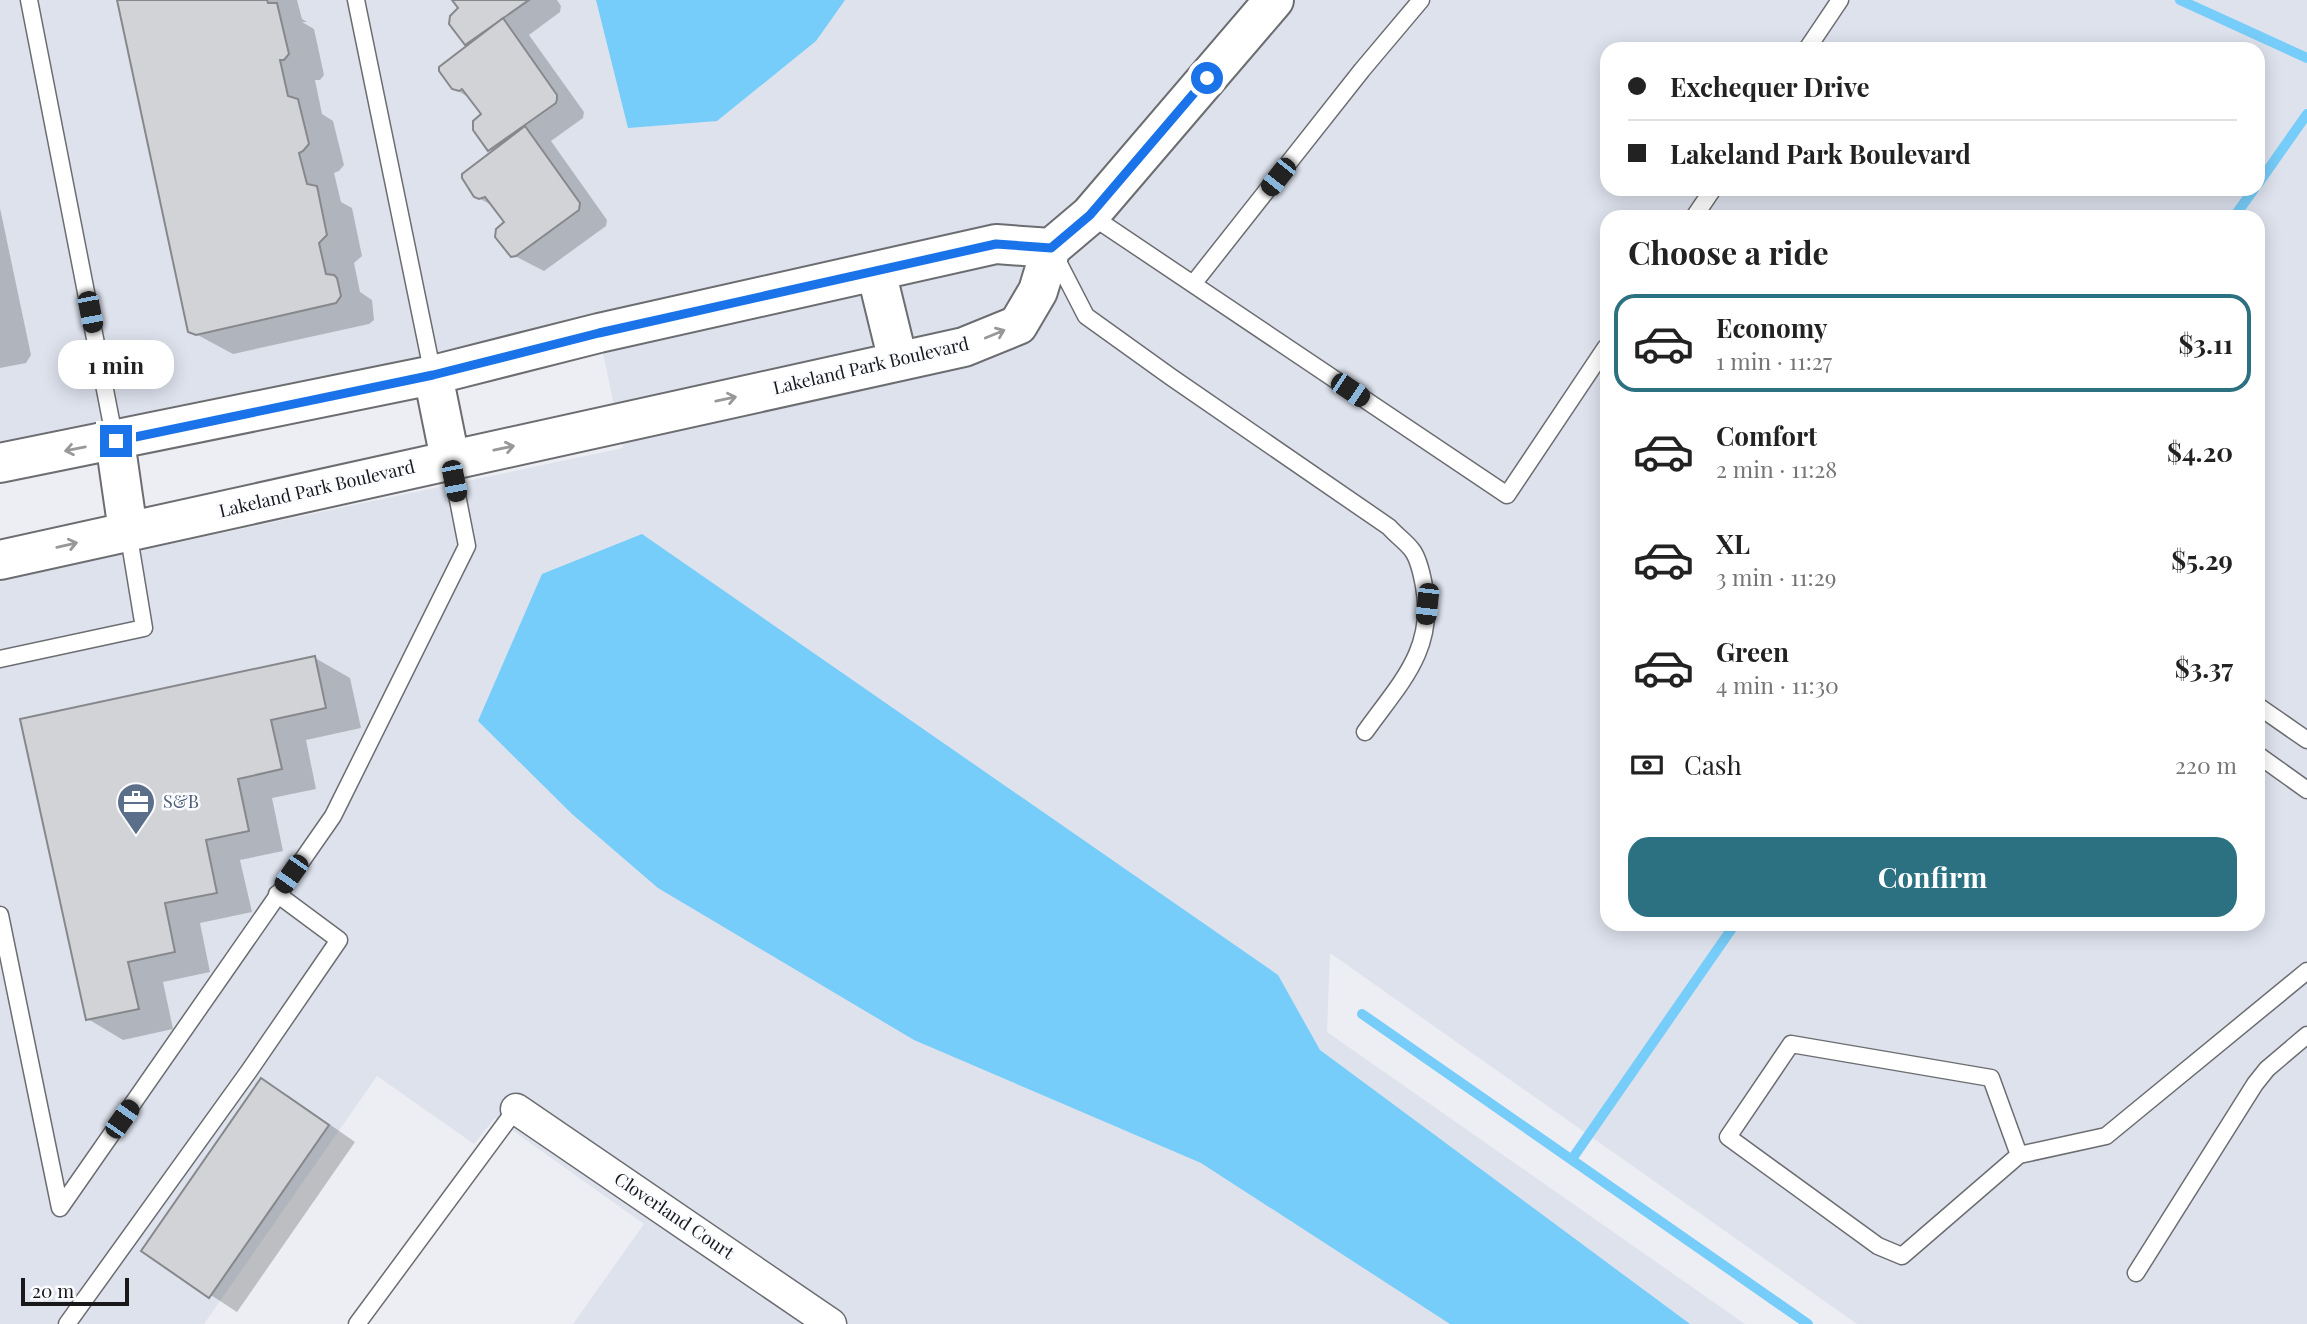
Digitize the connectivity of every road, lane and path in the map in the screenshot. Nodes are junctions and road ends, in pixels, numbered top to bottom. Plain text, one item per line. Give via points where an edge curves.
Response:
1 (29, 0) edge
2 (356, 0) edge
3 (1274, 0) edge
4 (1421, 0) edge
5 (1840, 0) edge
6 (1812, 42) edge
7 (1090, 215) junction
8 (1051, 248) junction
9 (876, 271) junction
10 (1193, 284) junction
11 (1600, 356) edge
12 (898, 361) junction
13 (433, 375) junction
14 (116, 441) junction
15 (450, 459) junction
16 (0, 463) edge
17 (128, 531) junction
18 (0, 559) edge
19 (0, 659) edge
20 (2265, 711) edge
21 (1365, 732) dead end
22 (2307, 740) edge
23 (2265, 760) edge
24 (2307, 790) edge
25 (277, 894) junction
26 (0, 915) edge
27 (2307, 971) edge
28 (2307, 1035) edge
29 (516, 1109) joint
30 (2019, 1155) junction
31 (2136, 1272) dead end
32 (66, 1324) edge
33 (357, 1324) edge
34 (831, 1324) edge

1 - 14 lane
2 - 13 lane
3 - 7 street
4 - 10 lane
5 - 6 lane
7 - 8 street
7 - 10 lane
8 - 9 street via 996,244
12 -> 8 street, Lakeland Park Boulevard via 964,347 1018,325 1038,291
8 - 21 lane via 1086,316 1389,527 1414,552 1427,604 1424,641
9 - 12 street
9 - 13 street
10 - 11 lane via 1507,495
15 -> 12 street, Lakeland Park Boulevard
13 - 14 street
13 - 15 street
14 -> 16 street
14 - 17 street
15 - 17 street, Lakeland Park Boulevard
15 - 25 lane via 467,546 333,816
18 -> 17 street, Lakeland Park Boulevard
17 - 19 lane via 144,628
20 - 22 lane
23 - 24 lane
25 - 26 lane via 60,1208
25 - 32 lane via 339,940
27 - 30 lane via 2106,1136
28 - 31 lane via 2255,1084
29 - 33 lane
29 - 34 street, Cloverland Court
30 - 30 lane via 1902,1256 1878,1246 1728,1137 1791,1044 1991,1078

